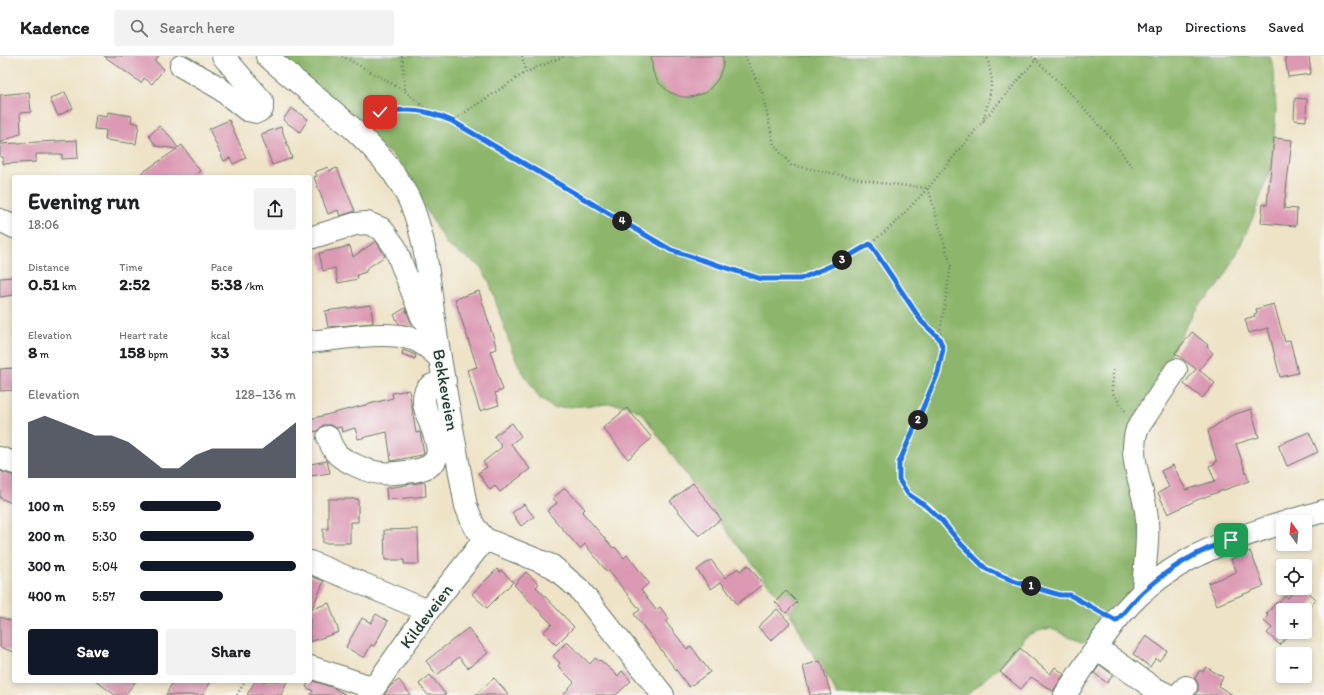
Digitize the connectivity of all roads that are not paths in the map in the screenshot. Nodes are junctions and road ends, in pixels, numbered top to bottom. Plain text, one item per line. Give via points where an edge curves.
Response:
1 (223, 56) edge
2 (267, 56) edge
3 (181, 66) dead end
4 (0, 220) edge
5 (12, 226) edge
6 (312, 237) edge
7 (435, 326) junction
8 (312, 342) edge
9 (440, 358) junction
10 (1176, 370) dead end
11 (445, 381) junction
12 (328, 437) dead end
13 (0, 458) edge
14 (12, 462) edge
15 (1324, 511) edge
16 (1310, 515) edge
17 (1276, 525) edge
18 (485, 539) junction
19 (312, 563) edge
20 (1143, 592) junction
21 (428, 611) junction
22 (1097, 648) junction
23 (312, 668) edge
24 (371, 692) edge
25 (1177, 692) edge
26 (663, 695) edge
27 (1065, 695) edge

1 - 3 street via 262,101 262,109 257,112 248,110 218,87
2 - 7 street, Bekkeveien via 352,127 402,185 415,211 426,254
4 - 5 street
6 - 7 street via 367,222 382,229 395,247 422,317 429,325
7 - 9 street, Bekkeveien
8 - 9 street via 395,335 412,338
9 - 11 street, Bekkeveien
10 - 20 street via 1137,429 1133,449 1146,511
11 - 12 street via 431,385 424,397 437,450 437,457 430,466 392,474 376,473 355,465 335,453
11 - 18 street, Bekkeveien via 466,506 474,526
13 - 14 street
15 - 16 street
17 - 20 street via 1226,541 1202,552 1177,566
18 - 21 street, Kildeveien
18 - 26 street via 552,566 580,589
19 - 21 street
20 - 22 street via 1116,621
21 - 24 street, Kildeveien
22 - 25 street via 1152,687
22 - 27 street
23 - 24 street

